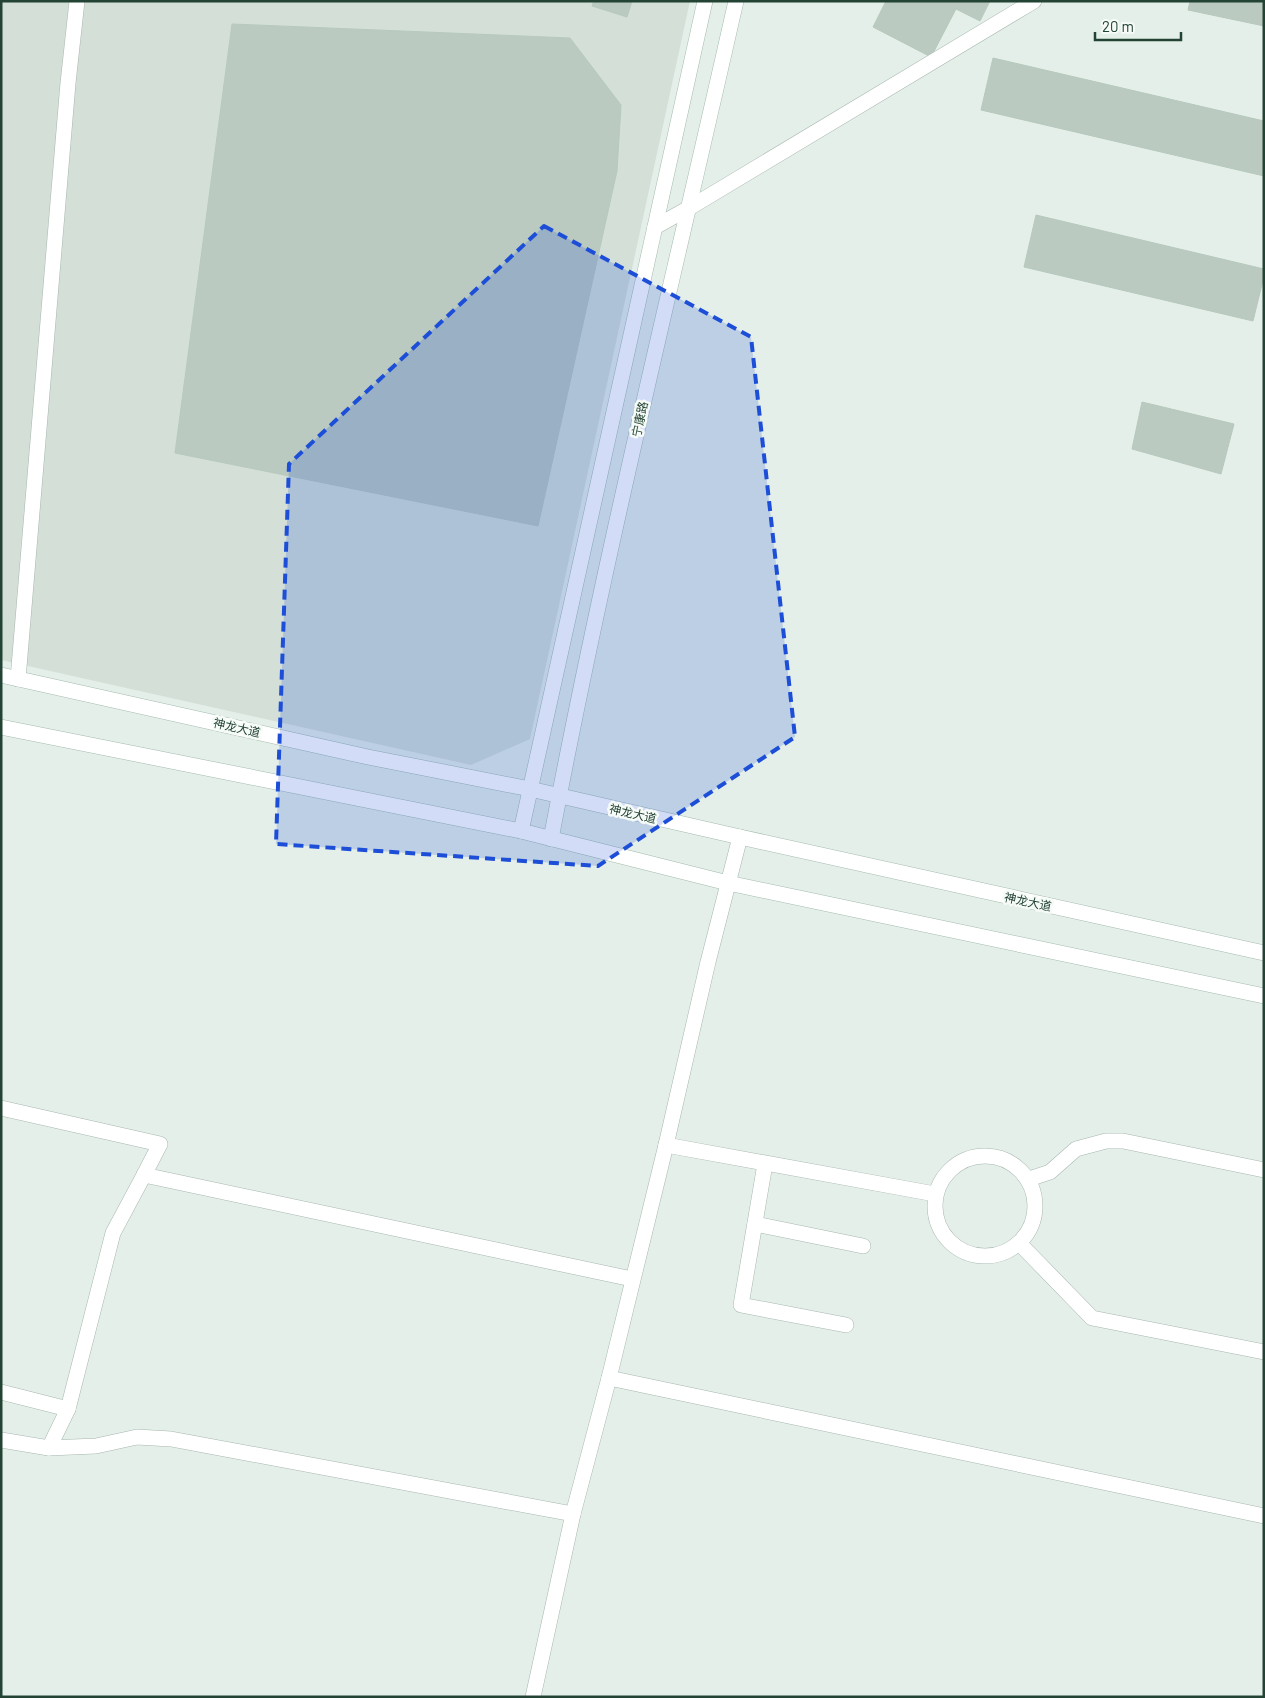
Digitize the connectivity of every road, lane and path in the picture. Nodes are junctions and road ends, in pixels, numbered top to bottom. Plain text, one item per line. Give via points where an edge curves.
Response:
1 (77, 1) edge
2 (705, 1) edge
3 (736, 1) edge
4 (1034, 1) edge
5 (689, 208) junction
6 (655, 227) junction
7 (1, 675) edge
8 (18, 679) junction
9 (1, 727) edge
10 (530, 789) junction
11 (559, 796) junction
12 (521, 831) junction
13 (740, 837) junction
14 (551, 839) junction
15 (728, 883) junction
16 (1264, 952) edge
17 (1264, 996) edge
18 (1, 1108) edge
19 (666, 1146) junction
20 (765, 1164) junction
21 (1264, 1170) edge
22 (144, 1175) junction
23 (1029, 1179) junction
24 (936, 1194) junction
25 (755, 1224) junction
26 (1020, 1244) junction
27 (863, 1246) dead end
28 (632, 1279) junction
29 (846, 1326) dead end
30 (1264, 1352) edge
31 (609, 1378) junction
32 (1, 1392) edge
33 (68, 1409) junction
34 (1, 1440) edge
35 (49, 1448) junction
36 (573, 1514) junction
37 (1264, 1516) edge
38 (533, 1697) edge

1 - 8 main road
2 - 6 main road
3 - 5 main road, 宁康路
4 - 5 main road
5 - 6 main road
5 - 11 main road, 宁康路 via 644,395
6 - 10 main road
7 - 8 main road, 神龙大道
8 - 10 main road, 神龙大道 via 368,757
9 - 12 main road
10 - 11 main road, 神龙大道
10 - 12 main road
11 - 13 main road, 神龙大道
11 - 14 main road, 宁康路
12 - 14 main road
13 - 15 main road
13 - 16 main road, 神龙大道
14 - 15 main road
15 - 17 main road
15 - 19 main road
18 - 22 main road via 160,1144
19 - 20 main road
19 - 28 main road
20 - 24 main road
20 - 25 main road
21 - 23 main road via 1123,1141 1106,1141 1076,1149 1050,1172
22 - 28 main road
22 - 33 main road via 112,1234
23 - 24 main road via 1010,1162 979,1156 961,1161 944,1176
23 - 26 main road via 1035,1194 1035,1216
24 - 26 main road via 934,1203 940,1231 959,1250 986,1257 1010,1251
25 - 27 main road
25 - 29 main road via 741,1305
26 - 30 main road via 1092,1318
28 - 31 main road
31 - 36 main road
31 - 37 main road
32 - 33 main road
33 - 35 main road
34 - 35 main road
35 - 36 main road via 96,1446 137,1438 172,1438
36 - 38 main road

